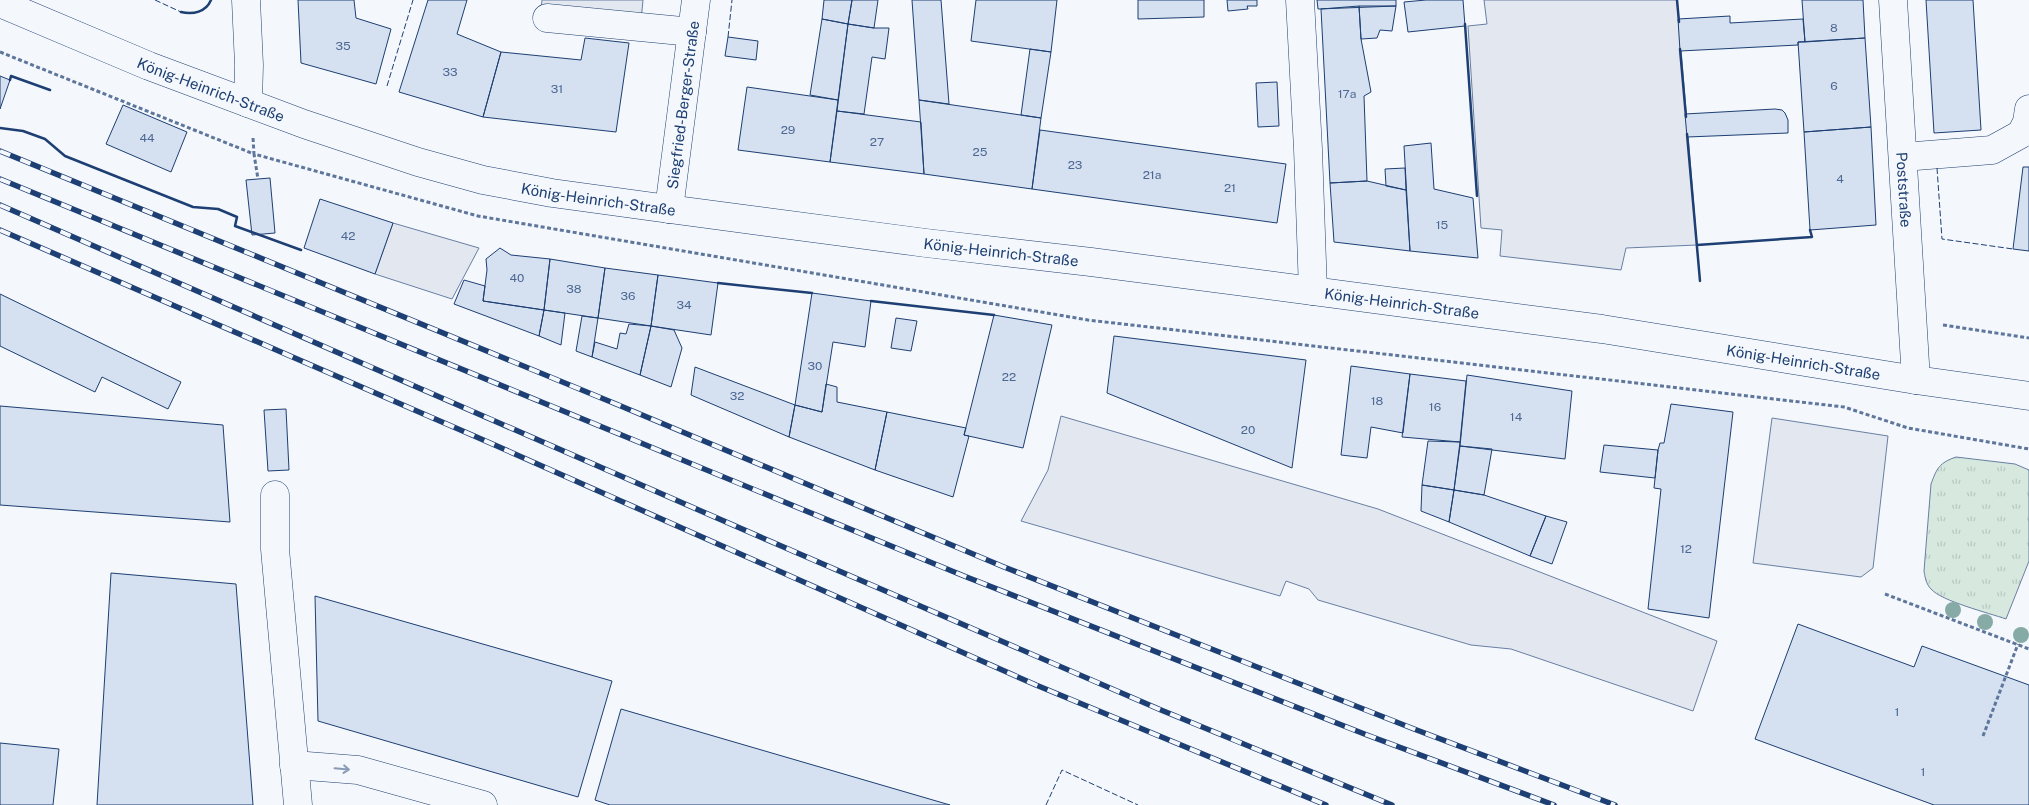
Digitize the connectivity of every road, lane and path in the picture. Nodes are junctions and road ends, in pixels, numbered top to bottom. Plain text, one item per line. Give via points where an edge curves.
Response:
1 (246, 0) edge
2 (696, 0) edge
3 (1300, 0) edge
4 (1893, 0) edge
5 (0, 3) edge
6 (547, 18) dead end
7 (692, 32) junction
8 (0, 52) edge
9 (248, 103) junction
10 (2029, 109) edge
11 (254, 154) junction
12 (1903, 157) junction
13 (258, 179) dead end
14 (669, 209) junction
15 (1313, 291) junction
16 (1913, 320) junction
17 (2029, 338) edge
18 (1916, 380) junction
19 (2029, 396) edge
20 (2029, 449) edge
21 (275, 495) dead end
22 (1885, 594) dead end
23 (2018, 644) junction
24 (2029, 649) edge
25 (1983, 736) dead end
26 (294, 765) junction
27 (298, 805) edge
28 (483, 805) edge

1 - 9 main road
2 - 7 main road, Siegfried-Berger-Straße
3 - 15 main road
4 - 12 main road, Poststraße
5 - 9 main road, König-Heinrich-Straße via 149,66
6 - 7 main road
7 - 14 main road, Siegfried-Berger-Straße
8 - 11 path
9 - 11 path
9 - 14 main road, König-Heinrich-Straße via 418,162 482,180
10 - 12 main road via 2021,134 1992,150
11 - 13 path
11 - 20 path via 478,216 1088,320 1844,407 1908,428
12 - 16 main road, Poststraße
14 - 15 main road, König-Heinrich-Straße
15 - 18 main road, König-Heinrich-Straße via 1602,329
16 - 17 path
16 - 18 main road, Poststraße
18 - 19 main road, König-Heinrich-Straße
21 - 26 main road via 275,549
22 - 23 path
23 - 24 path
23 - 25 path
26 - 27 main road
26 -> 28 main road via 358,770

